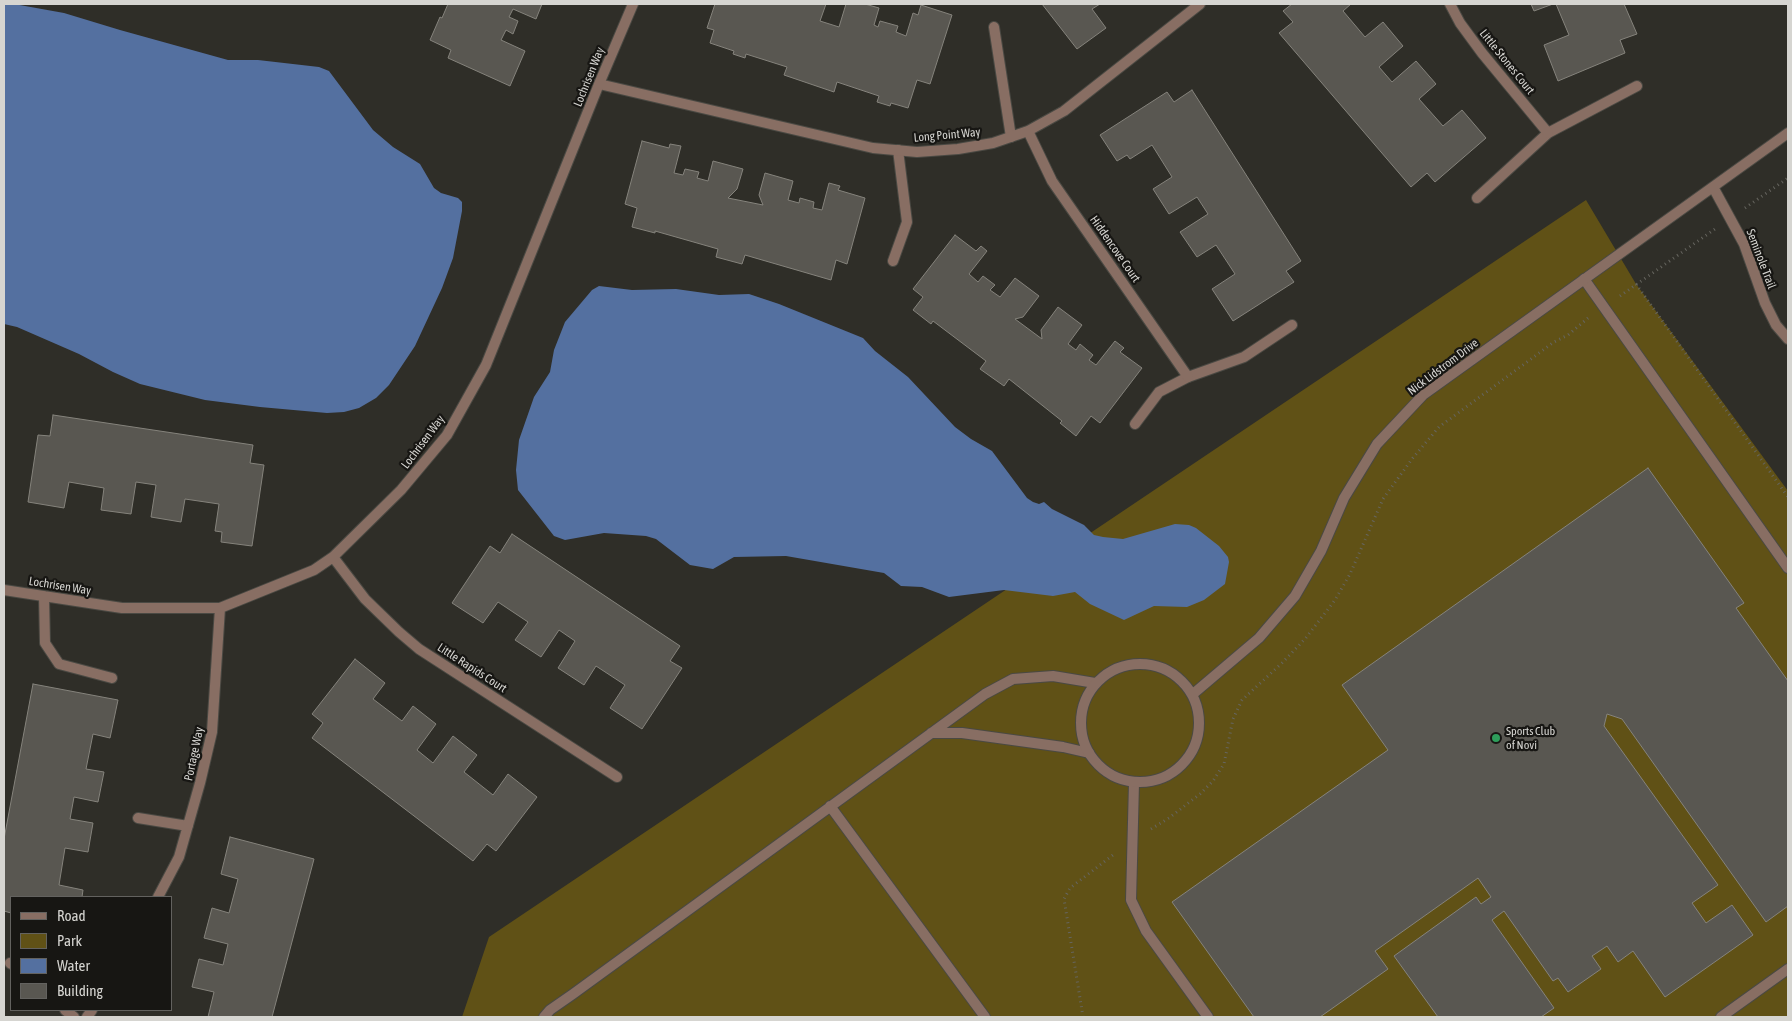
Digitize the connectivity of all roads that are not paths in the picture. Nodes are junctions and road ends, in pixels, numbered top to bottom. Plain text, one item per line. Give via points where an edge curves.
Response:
1 (633, 4) edge
2 (1200, 4) edge
3 (1450, 4) edge
4 (994, 27) dead end
5 (599, 84) junction
6 (1637, 86) dead end
7 (1028, 131) junction
8 (1788, 133) edge
9 (1548, 134) junction
10 (1011, 136) junction
11 (898, 150) junction
12 (1713, 187) junction
13 (1477, 198) dead end
14 (893, 261) dead end
15 (1584, 279) junction
16 (1292, 325) dead end
17 (1788, 339) edge
18 (1188, 377) junction
19 (1135, 424) dead end
20 (333, 557) junction
21 (1788, 568) edge
22 (4, 590) edge
23 (44, 596) junction
24 (220, 608) junction
25 (112, 678) dead end
26 (1095, 684) junction
27 (1192, 694) junction
28 (931, 733) junction
29 (1089, 754) junction
30 (617, 777) dead end
31 (1134, 783) junction
32 (830, 806) junction
33 (138, 818) dead end
34 (188, 826) junction
35 (159, 896) edge
36 (1788, 969) edge
37 (544, 1017) edge
38 (985, 1017) edge
39 (1208, 1017) edge
40 (1720, 1017) edge

1 - 5 street, Lochrisen Way
2 - 7 street, Long Point Way via 1064,111
3 - 9 street, Little Stones Court via 1482,53
4 - 10 street
5 - 11 street, Long Point Way via 873,148
5 - 20 street, Lochrisen Way via 486,365 447,435 401,490
6 - 9 street
7 - 10 street, Long Point Way
7 - 18 street, Hiddencove Court via 1052,181
8 - 12 street, Nick Lidstrom Drive
9 - 13 street
10 - 11 street, Long Point Way via 994,143 958,149
11 - 14 street via 907,222
12 - 15 street, Nick Lidstrom Drive
12 - 17 street, Seminole Trail via 1744,244 1765,303 1776,325
15 - 21 street
15 - 27 street, Nick Lidstrom Drive via 1416,402 1377,444 1344,498 1321,552 1295,596 1259,638
16 - 18 street via 1244,357
18 - 19 street via 1158,392
20 - 24 street, Lochrisen Way via 314,570
20 - 30 street, Little Rapids Court via 364,599 419,649
22 - 23 street, Lochrisen Way
23 - 24 street, Lochrisen Way via 122,608
23 - 25 street via 45,643 59,664
24 - 34 street, Portage Way via 212,732
26 - 27 street via 1113,670 1135,663 1158,666 1178,677
26 - 28 street via 1053,676 1013,679 985,694
26 - 29 street via 1083,705 1081,730
27 - 31 street via 1200,726 1190,756 1166,778
28 - 29 street via 962,733 1063,747
28 - 32 street
29 - 31 street via 1108,773
31 - 39 street via 1131,900 1146,931
32 - 37 street
32 - 38 street
33 - 34 street
34 - 35 street, Portage Way via 179,857
36 - 40 street

